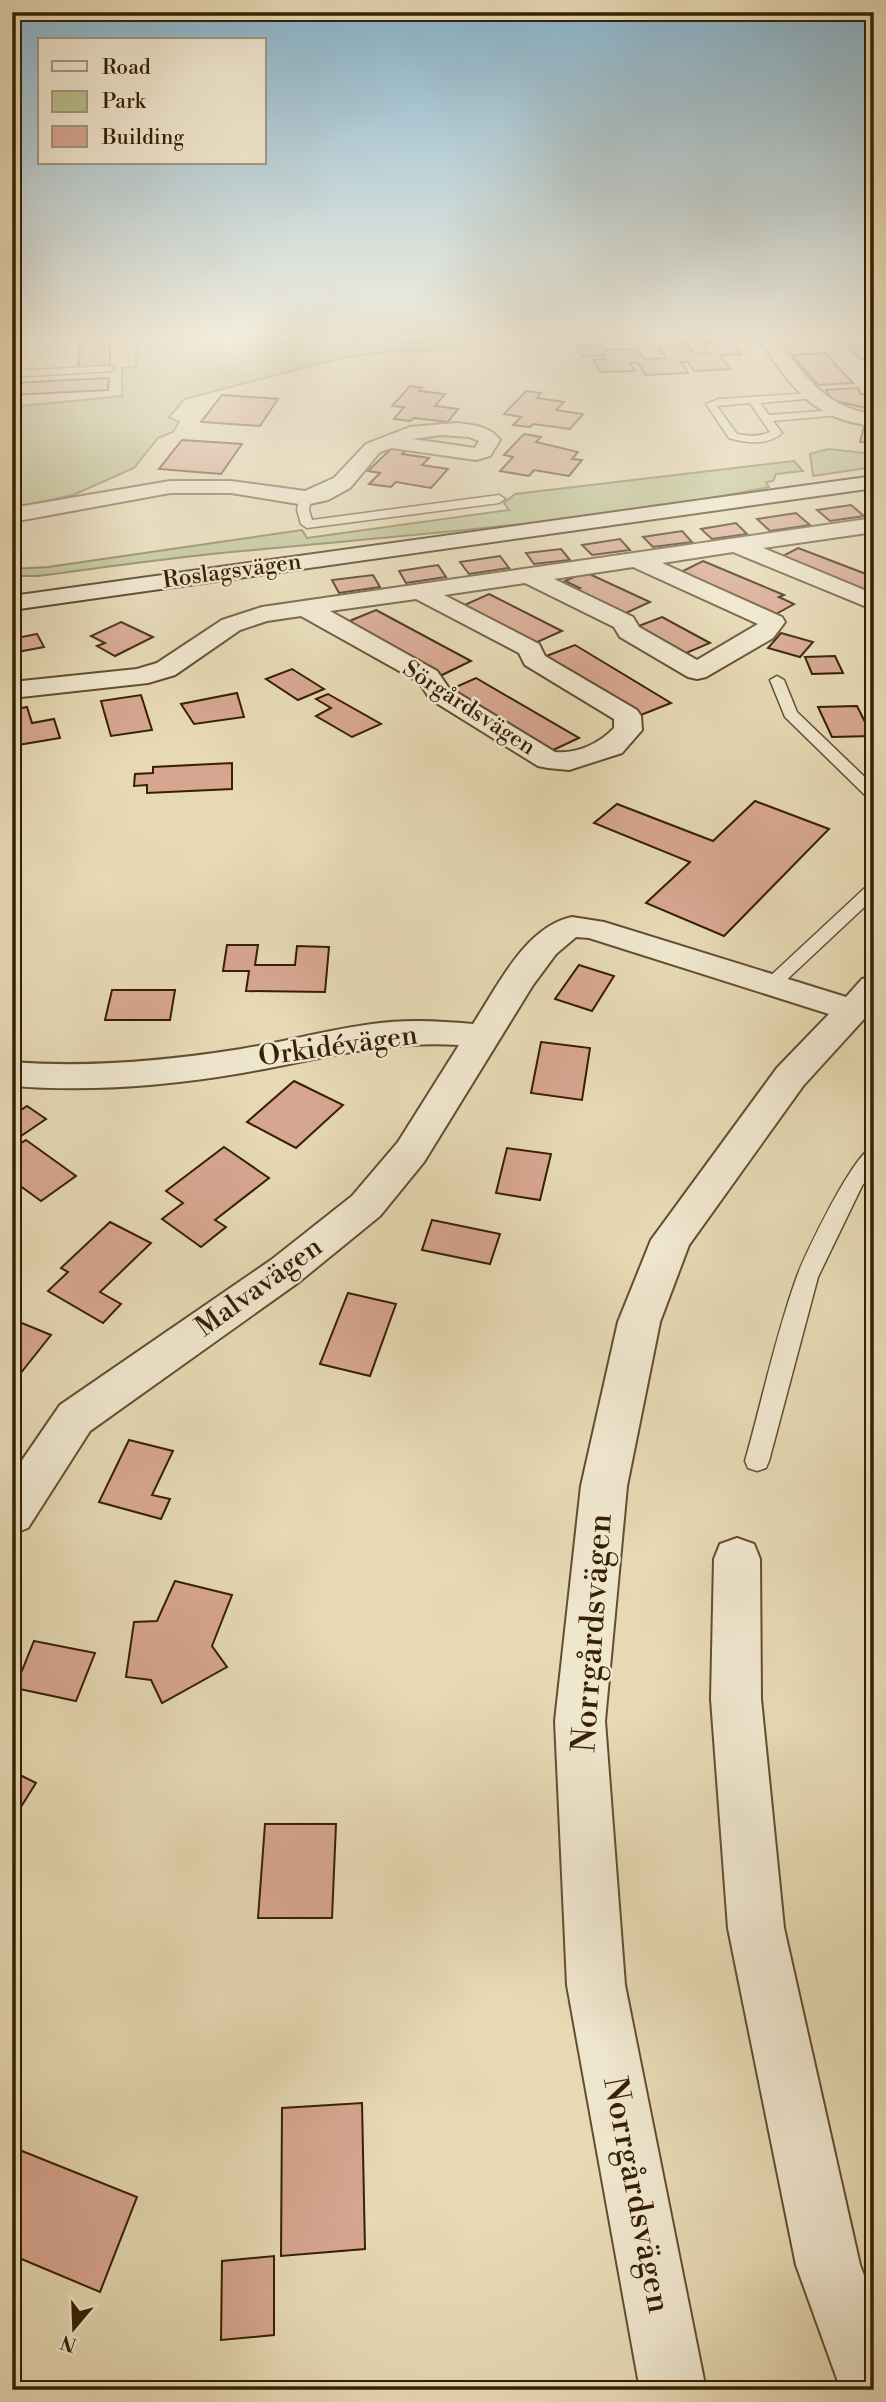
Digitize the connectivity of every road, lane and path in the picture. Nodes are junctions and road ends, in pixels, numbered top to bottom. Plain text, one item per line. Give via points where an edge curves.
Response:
1 (373, 448) edge
2 (874, 482) edge
3 (304, 498) junction
4 (499, 499) dead end
5 (12, 515) edge
6 (874, 525) edge
7 (835, 530) junction
8 (451, 541) junction
9 (736, 545) junction
10 (874, 545) edge
11 (635, 559) junction
12 (194, 567) junction
13 (527, 575) junction
14 (12, 584) edge
15 (419, 590) junction
16 (12, 592) edge
17 (12, 603) edge
18 (874, 603) edge
19 (304, 607) junction
20 (777, 680) dead end
21 (12, 691) edge
22 (874, 795) edge
23 (874, 889) edge
24 (773, 983) junction
25 (860, 1013) edge
26 (482, 1036) junction
27 (12, 1074) edge
28 (874, 1153) edge
29 (757, 1461) dead end
30 (12, 1514) edge
31 (737, 1559) dead end
32 (874, 2388) edge
33 (673, 2390) edge

1 - 3 street via 332,491
2 - 8 street, Roslagsvägen
3 - 4 lane via 307,524
3 - 5 street via 231,487 170,487
6 - 7 street
7 - 9 street
7 - 10 street
8 - 12 street, Roslagsvägen
8 - 17 street, Roslagsvägen
9 - 11 street
9 - 18 street
11 - 13 street
11 - 13 street via 773,622 764,634 697,671 629,632 624,622
12 - 14 street
12 - 16 street, Roslagsvägen
13 - 15 street
15 - 19 street
15 - 19 street, Sörgårdsvägen via 530,649 534,660 627,716 628,730 612,747 569,762 548,760 439,693 428,677
19 - 21 street via 246,619 166,669 147,675
20 - 22 lane via 790,714
23 - 24 lane
24 - 25 street
24 - 26 street via 593,929 569,927 540,952
25 - 33 street, Norrgårdsvägen via 790,1077 671,1240 639,1322 604,1486 580,1721 596,1985
26 - 27 street, Orkidévägen via 391,1033 241,1061 114,1076
26 - 30 street, Malvavägen via 411,1152 366,1206 285,1271 75,1418
28 - 29 lane via 853,1183 807,1277
31 - 32 street via 736,1699 756,1928 828,2265

